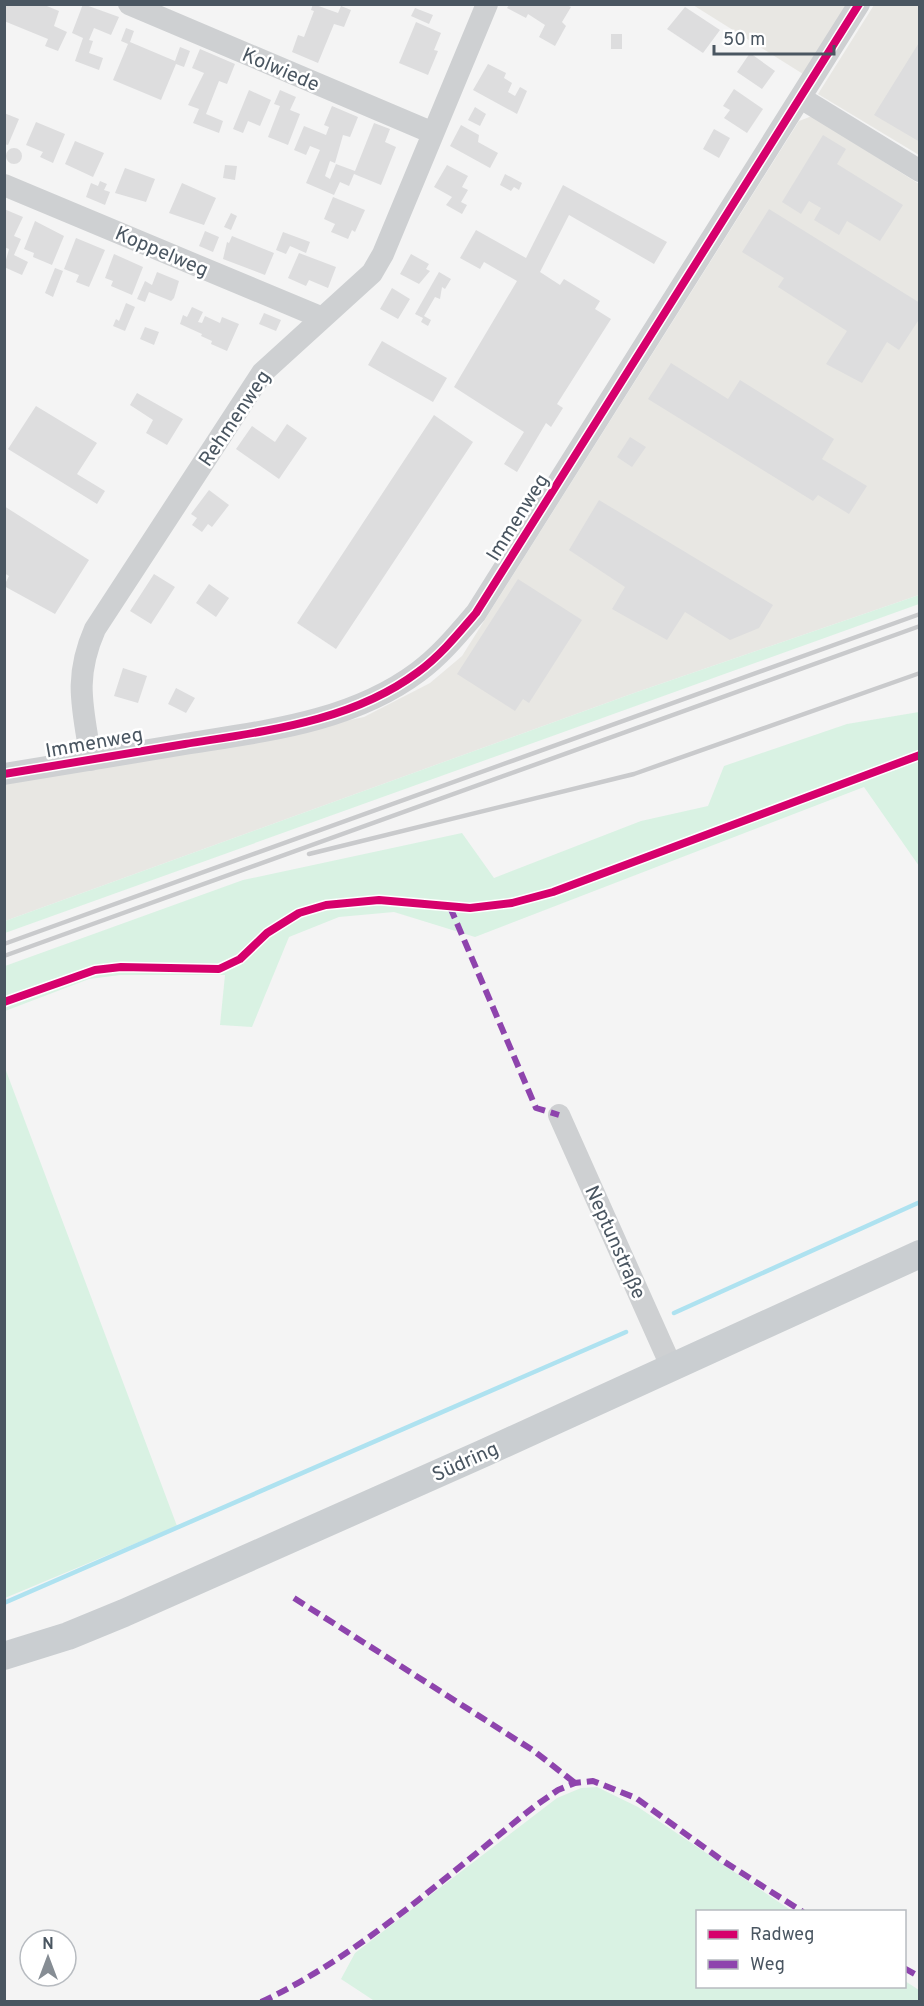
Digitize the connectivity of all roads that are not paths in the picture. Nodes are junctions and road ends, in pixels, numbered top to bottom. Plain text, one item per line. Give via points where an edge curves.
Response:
1 (129, 4) edge
2 (487, 4) edge
3 (859, 4) edge
4 (801, 98) junction
5 (433, 133) junction
6 (920, 171) edge
7 (4, 185) edge
8 (320, 317) junction
9 (91, 760) junction
10 (4, 774) edge
11 (559, 1115) dead end
12 (920, 1254) edge
13 (672, 1368) junction
14 (4, 1656) edge

1 - 5 street, Kolwiede
2 - 5 street, Rehmenweg
3 - 4 street, Immenweg
4 - 6 street
4 - 9 street, Immenweg via 476,613 448,645 418,672 381,695 334,715
5 - 8 street, Rehmenweg via 372,273 358,289
7 - 8 street, Koppelweg
8 - 9 street, Rehmenweg via 257,378 95,630 81,667 80,688
9 - 10 street, Immenweg
11 - 13 street, Neptunstraße
12 - 13 main road, Südring
13 - 14 main road, Südring via 124,1613

